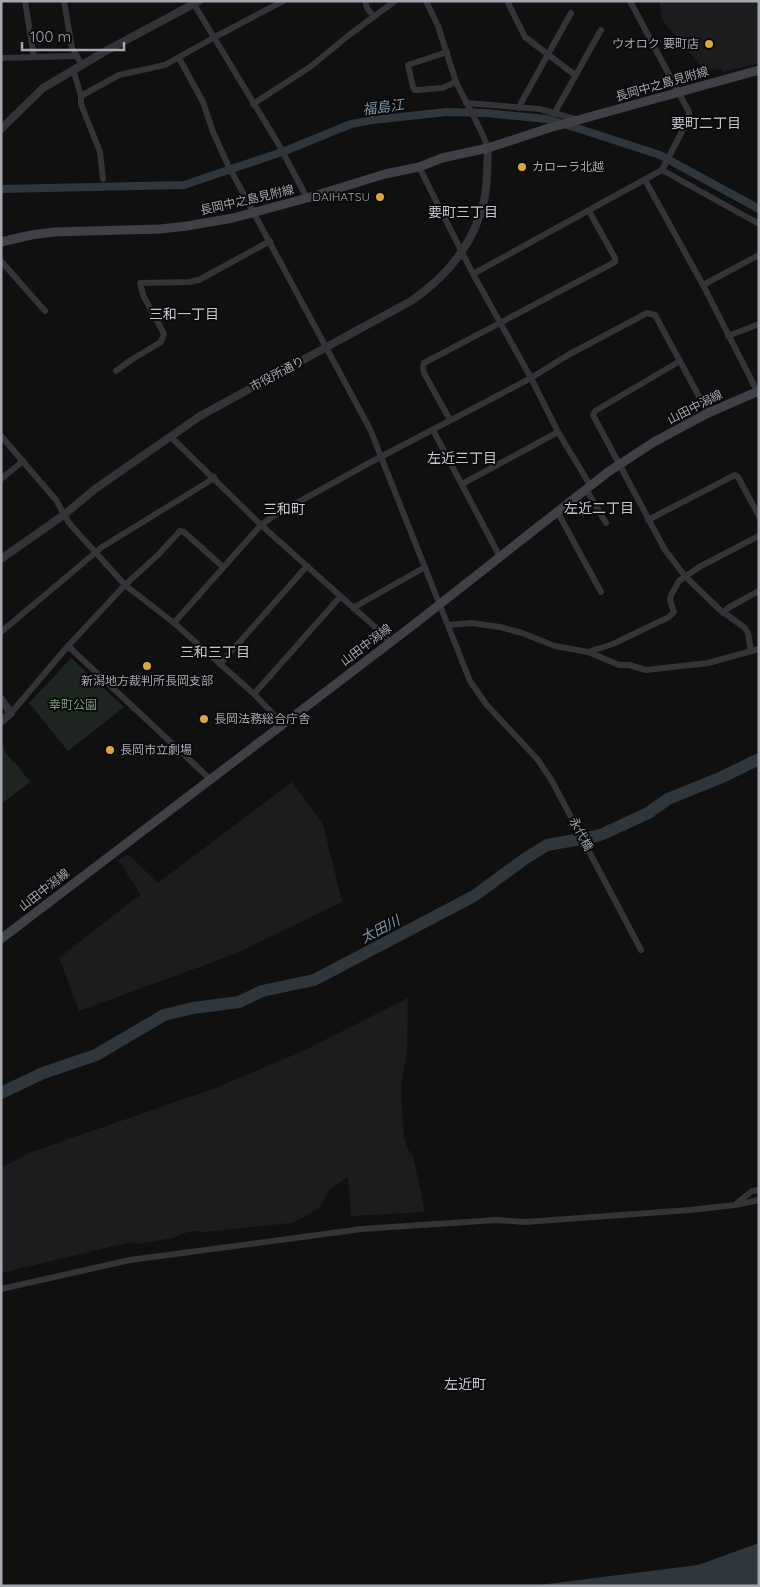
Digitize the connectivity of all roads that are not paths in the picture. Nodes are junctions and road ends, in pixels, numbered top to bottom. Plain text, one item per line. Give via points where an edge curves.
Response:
1 (25, 1) edge
2 (64, 1) edge
3 (283, 1) edge
4 (365, 1) edge
5 (395, 1) edge
6 (426, 1) edge
7 (507, 1) edge
8 (195, 2) edge
9 (632, 2) edge
10 (571, 13) dead end
11 (374, 17) junction
12 (601, 30) dead end
13 (213, 38) junction
14 (447, 52) junction
15 (547, 54) junction
16 (77, 56) junction
17 (34, 57) junction
18 (1, 58) edge
19 (180, 58) junction
20 (82, 65) junction
21 (73, 69) junction
22 (759, 70) edge
23 (575, 75) junction
24 (456, 82) junction
25 (679, 93) junction
26 (81, 96) junction
27 (253, 104) junction
28 (467, 106) junction
29 (520, 108) junction
30 (554, 114) junction
31 (576, 121) junction
32 (1, 129) edge
33 (488, 148) junction
34 (419, 167) junction
35 (663, 167) junction
36 (103, 179) dead end
37 (644, 180) junction
38 (307, 198) junction
39 (589, 211) junction
40 (253, 213) junction
41 (759, 224) edge
42 (270, 241) junction
43 (1, 242) edge
44 (462, 252) junction
45 (759, 255) edge
46 (1, 261) edge
47 (473, 274) junction
48 (703, 285) junction
49 (45, 311) dead end
50 (501, 323) junction
51 (759, 324) edge
52 (728, 336) junction
53 (326, 348) junction
54 (680, 361) junction
55 (116, 371) dead end
56 (531, 378) junction
57 (758, 393) edge
58 (708, 413) junction
59 (450, 420) junction
60 (433, 430) junction
61 (558, 432) junction
62 (1, 436) edge
63 (171, 437) junction
64 (381, 457) junction
65 (23, 461) junction
66 (619, 464) junction
67 (214, 478) junction
68 (1, 479) edge
69 (462, 484) junction
70 (588, 487) junction
71 (557, 511) junction
72 (65, 514) junction
73 (759, 516) edge
74 (648, 520) junction
75 (606, 523) dead end
76 (261, 525) junction
77 (759, 536) edge
78 (96, 552) junction
79 (500, 557) junction
80 (1, 559) edge
81 (306, 566) junction
82 (223, 567) junction
83 (425, 567) junction
84 (685, 576) junction
85 (125, 585) junction
86 (759, 591) edge
87 (601, 592) dead end
88 (340, 596) junction
89 (440, 604) junction
90 (353, 608) junction
91 (724, 613) junction
92 (174, 623) junction
93 (448, 625) junction
94 (1, 632) edge
95 (390, 643) junction
96 (68, 646) junction
97 (759, 649) edge
98 (751, 650) junction
99 (588, 652) junction
100 (220, 664) junction
101 (254, 694) junction
102 (1, 699) edge
103 (11, 713) junction
104 (2, 721) edge
105 (283, 724) junction
106 (210, 779) junction
107 (1, 939) edge
108 (641, 950) dead end
109 (759, 1190) edge
110 (759, 1200) edge
111 (734, 1205) junction
112 (1, 1288) edge

1 - 17 street
2 - 16 street via 72,48
3 - 13 street
4 - 11 street
5 - 11 street
6 - 14 street
7 - 15 street via 523,35
8 - 13 street
8 - 20 street
9 - 25 street
10 - 15 street
11 - 27 street via 310,67
12 - 23 street
13 - 19 street
13 - 27 street
14 - 24 street
14 - 24 street via 408,65 413,87 415,90 442,88
15 - 23 street
15 - 29 street
16 - 17 street
16 - 20 street
17 - 18 street
19 - 26 street via 165,65 119,75
19 - 40 street, 永代橋
20 - 21 street
21 - 26 street
21 - 32 street via 43,88
22 - 25 main road, 長岡中之島見附線
23 - 30 street
24 - 28 street
25 - 31 main road, 長岡中之島見附線
25 - 35 street via 689,118
26 - 36 street via 81,104 100,152
27 - 38 street via 287,158
28 - 29 street
28 - 33 street
29 - 30 street
30 - 31 street
31 - 33 main road, 長岡中之島見附線
33 - 34 main road, 長岡中之島見附線 via 442,158
33 - 44 street, 市役所通り via 484,202
34 - 38 main road, 長岡中之島見附線
34 - 44 street
35 - 37 street
35 - 41 street
37 - 39 street
37 - 48 street
38 - 40 main road, 長岡中之島見附線
39 - 47 street
39 - 50 street via 615,262
40 - 42 street, 永代橋
40 - 43 main road, 長岡中之島見附線 via 187,226 54,232
42 - 53 street, 永代橋
42 - 55 street via 199,280 140,284 164,334 161,342
44 - 47 street
44 - 53 street, 市役所通り via 424,292
45 - 48 street
46 - 49 street
47 - 50 street
48 - 52 street
50 - 56 street
50 - 59 street via 424,363 424,373
51 - 52 street
52 - 57 street
53 - 63 street, 市役所通り via 226,401
53 - 64 street, 永代橋 via 370,429
54 - 56 street via 654,315 647,313
54 - 58 street
54 - 66 street via 595,411 593,415
56 - 59 street
56 - 61 street
57 - 58 main road, 山田中潟線
58 - 66 main road, 山田中潟線
59 - 60 street
60 - 64 street
60 - 69 street
61 - 69 street
61 - 70 street
62 - 65 street
63 - 67 street
63 - 72 street, 市役所通り
64 - 76 street
64 - 83 street, 永代橋
65 - 68 street
65 - 72 street
66 - 70 main road, 山田中潟線
66 - 74 street
67 - 76 street
67 - 78 street
69 - 79 street
70 - 71 main road, 山田中潟線
70 - 75 street
71 - 79 main road, 山田中潟線
71 - 87 street
72 - 78 street via 69,523
72 - 80 street, 市役所通り
73 - 74 street via 734,475
74 - 84 street
76 - 81 street
76 - 82 street
77 - 84 street
78 - 85 street
78 - 94 street
79 - 89 main road, 山田中潟線
81 - 88 street
81 - 100 street
82 - 85 street via 180,531
82 - 92 street
83 - 89 street, 永代橋
83 - 90 street
84 - 91 street
84 - 99 street via 671,595 674,612 669,617 613,644
85 - 92 street
85 - 96 street
86 - 91 street
88 - 90 street
88 - 101 street
89 - 93 street, 永代橋
89 - 95 main road, 山田中潟線
90 - 95 street
91 - 98 street via 745,628
92 - 100 street
93 - 99 street via 472,623 500,627 555,646
93 - 108 street, 永代橋 via 470,681 479,695 538,760 561,796
95 - 105 main road, 山田中潟線
96 - 103 street
96 - 106 street
97 - 98 street
98 - 99 street via 708,663 646,670 619,665
100 - 101 street
101 - 105 street
102 - 103 street
103 - 104 street
105 - 106 main road, 山田中潟線
106 - 107 main road, 山田中潟線
109 - 111 street via 752,1191
110 - 111 street
111 - 112 street via 362,1230 130,1260

